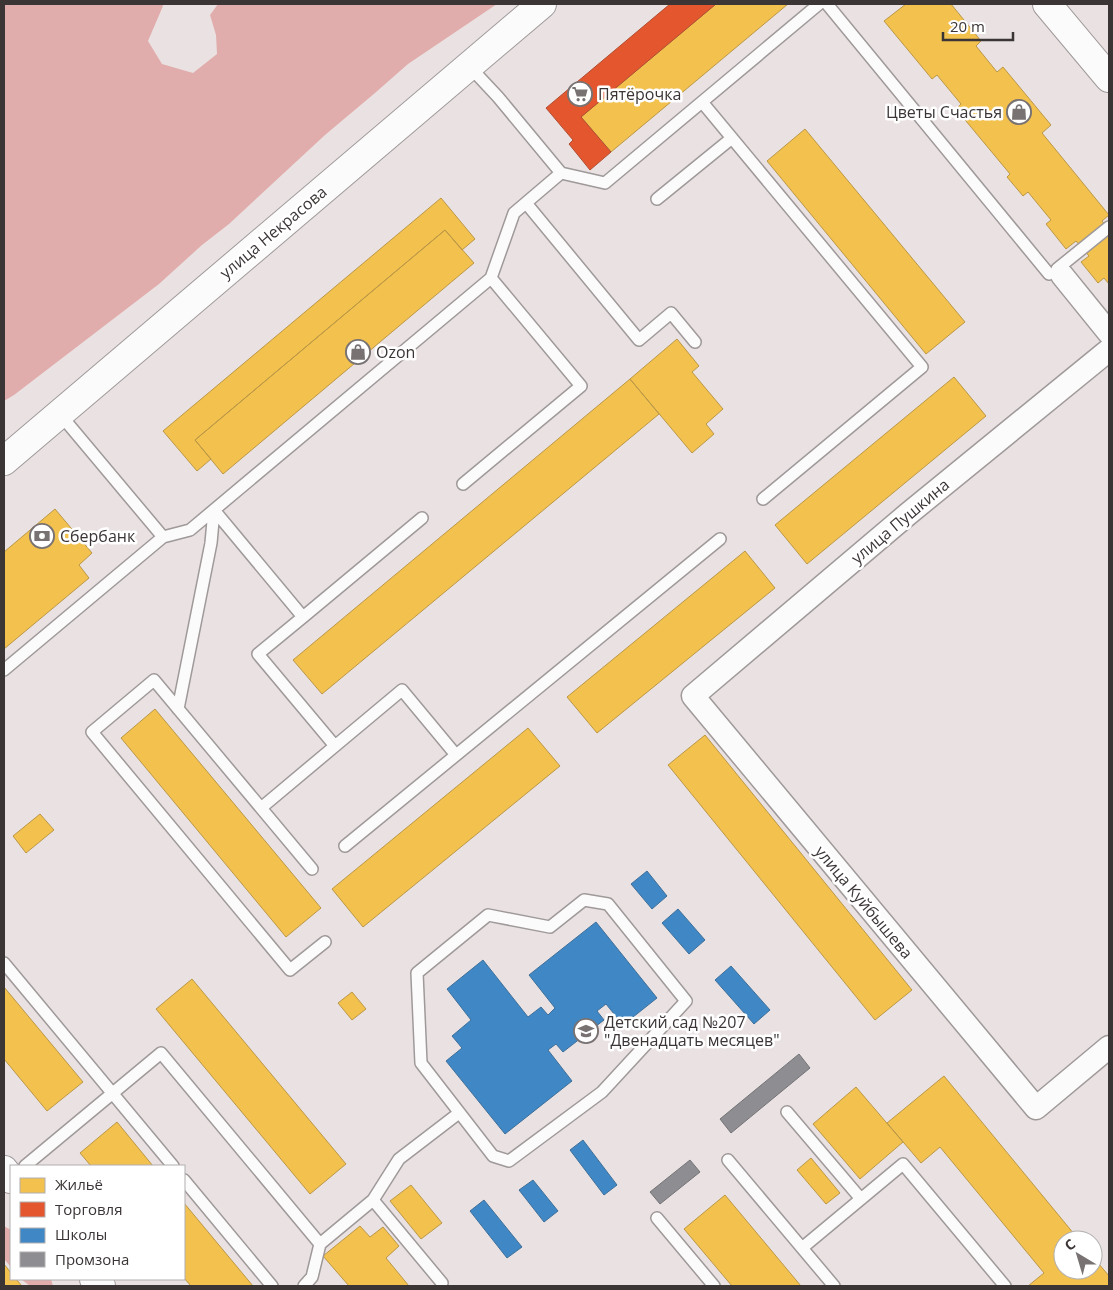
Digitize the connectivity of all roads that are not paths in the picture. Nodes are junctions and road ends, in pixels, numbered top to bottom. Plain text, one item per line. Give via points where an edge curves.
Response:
1 (542, 4) edge
2 (819, 4) edge
3 (827, 4) edge
4 (1047, 4) edge
5 (469, 66) junction
6 (1109, 78) edge
7 (702, 102) junction
8 (732, 138) junction
9 (561, 173) junction
10 (657, 199) dead end
11 (526, 203) junction
12 (1109, 227) edge
13 (1056, 273) junction
14 (491, 278) junction
15 (1109, 333) edge
16 (696, 342) dead end
17 (1109, 350) edge
18 (59, 413) junction
19 (4, 461) edge
20 (463, 484) dead end
21 (763, 499) dead end
22 (214, 510) junction
23 (422, 518) dead end
24 (162, 537) junction
25 (720, 538) dead end
26 (303, 617) junction
27 (4, 670) edge
28 (693, 696) joint
29 (178, 709) junction
30 (335, 746) junction
31 (456, 755) junction
32 (261, 808) junction
33 (345, 846) dead end
34 (312, 870) dead end
35 (325, 942) dead end
36 (4, 963) edge
37 (1109, 1047) edge
38 (112, 1094) junction
39 (787, 1112) dead end
40 (460, 1113) junction
41 (728, 1160) dead end
42 (23, 1165) edge
43 (171, 1165) edge
44 (185, 1181) edge
45 (861, 1199) junction
46 (373, 1200) junction
47 (657, 1218) dead end
48 (320, 1244) junction
49 (802, 1248) junction
50 (442, 1283) dead end
51 (272, 1286) edge
52 (304, 1286) edge
53 (714, 1286) edge
54 (834, 1286) edge
55 (1005, 1286) edge

1 - 5 street, улица Некрасова
2 - 7 lane
3 - 13 lane
4 - 6 street
5 - 9 lane
5 - 18 street, улица Некрасова
7 - 8 lane
7 - 9 lane via 605,183
8 - 10 lane
8 - 21 lane via 922,367
9 - 11 lane
11 - 14 lane via 514,214
11 - 16 lane via 639,340 671,313
12 - 13 lane
13 - 15 street
14 - 20 lane via 581,386
14 - 22 lane
17 - 28 street, улица Пушкина
18 - 19 street, улица Некрасова
18 - 24 lane
22 - 24 lane via 190,530
22 - 26 lane
22 - 29 lane via 211,543
23 - 26 lane
24 - 27 lane
25 - 31 lane
26 - 30 lane via 258,654
28 - 37 street, улица Куйбышева via 1036,1108
29 - 32 lane
29 - 35 lane via 154,680 92,732 290,970
30 - 31 lane via 402,690
30 - 32 lane
31 - 33 lane
32 - 34 lane
36 - 38 lane
38 - 42 lane
38 - 43 lane
38 - 48 lane via 161,1053
39 - 45 lane
40 - 40 lane via 493,1156 509,1161 602,1092 686,1001 608,904 584,900 550,927 488,915 417,973 421,1063
40 - 46 lane via 399,1159
41 - 49 lane
44 - 51 lane
45 - 49 lane
45 - 55 lane via 903,1164
46 - 48 lane
46 - 50 lane
47 - 53 lane
48 - 52 lane via 312,1277
49 - 54 lane

